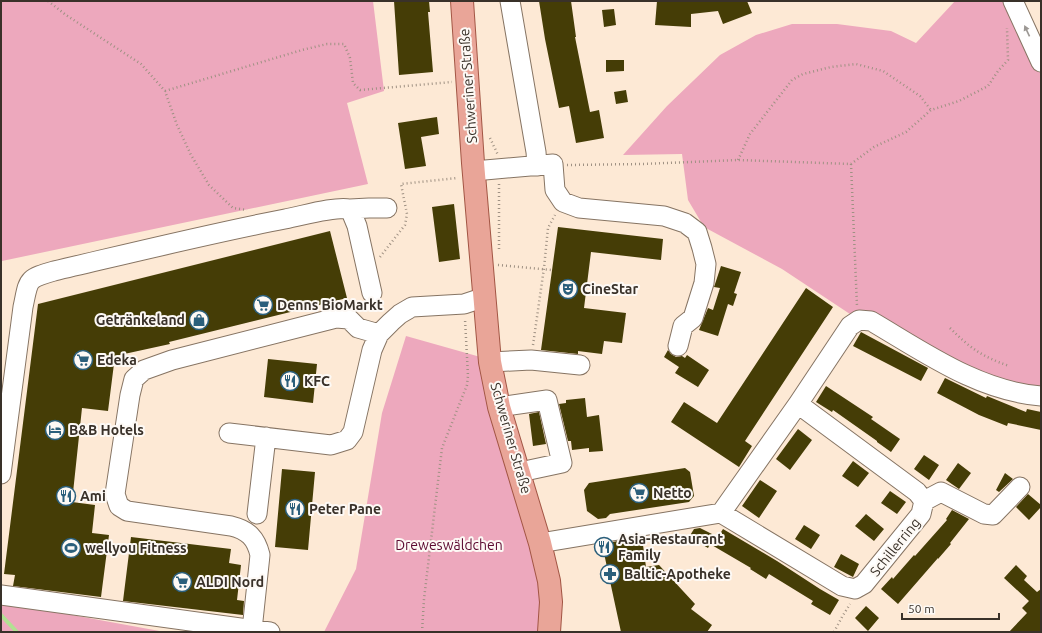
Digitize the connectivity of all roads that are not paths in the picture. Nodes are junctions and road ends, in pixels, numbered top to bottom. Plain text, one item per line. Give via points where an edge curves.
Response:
1 (462, 1) edge
2 (510, 1) edge
3 (1013, 1) edge
4 (1041, 62) edge
5 (545, 165) junction
6 (466, 174) junction
7 (387, 208) dead end
8 (350, 210) junction
9 (372, 293) dead end
10 (484, 297) junction
11 (379, 334) junction
12 (678, 346) dead end
13 (490, 362) junction
14 (580, 365) dead end
15 (1041, 396) edge
16 (798, 404) junction
17 (499, 407) junction
18 (229, 433) dead end
19 (266, 437) junction
20 (520, 472) junction
21 (1, 474) edge
22 (1020, 487) dead end
23 (924, 501) junction
24 (721, 513) junction
25 (257, 514) dead end
26 (540, 543) junction
27 (1, 595) edge
28 (261, 631) edge
29 (549, 632) edge

1 - 6 main road, Schweriner Straße via 468,80
2 - 5 street via 536,152
4 -> 3 street
5 - 6 street
5 - 12 street via 563,202 579,208 664,216 686,223 697,232 706,264 704,283 693,318 684,326
6 - 10 main road, Schweriner Straße via 493,267
7 - 8 street
8 - 9 street via 357,226
8 - 21 street via 335,209 272,222 54,270 34,277 28,284 23,307
10 - 11 street via 464,304 412,307 400,314
10 - 13 main road, Schweriner Straße
11 - 19 street via 372,350 353,432 348,440 331,445
11 - 28 street via 358,328 349,319 336,318 172,360 144,370 134,379 115,494 119,506 127,511 240,528 253,537 260,555
13 - 14 street via 531,360
13 - 17 main road, Schweriner Straße
15 - 16 street via 995,387 962,373 871,321 859,320 850,326
16 - 23 street, Schillerring via 917,492
16 - 24 street
17 - 20 main road, Schweriner Straße
17 - 20 street via 547,400 562,463
18 - 19 street
19 - 25 street
20 - 26 main road, Schweriner Straße
22 - 23 street via 993,515 984,514 941,492
23 - 24 street, Schillerring via 922,514 864,584 855,589 842,586
24 - 26 street
26 - 29 main road, Schweriner Straße via 549,581
27 - 28 street

